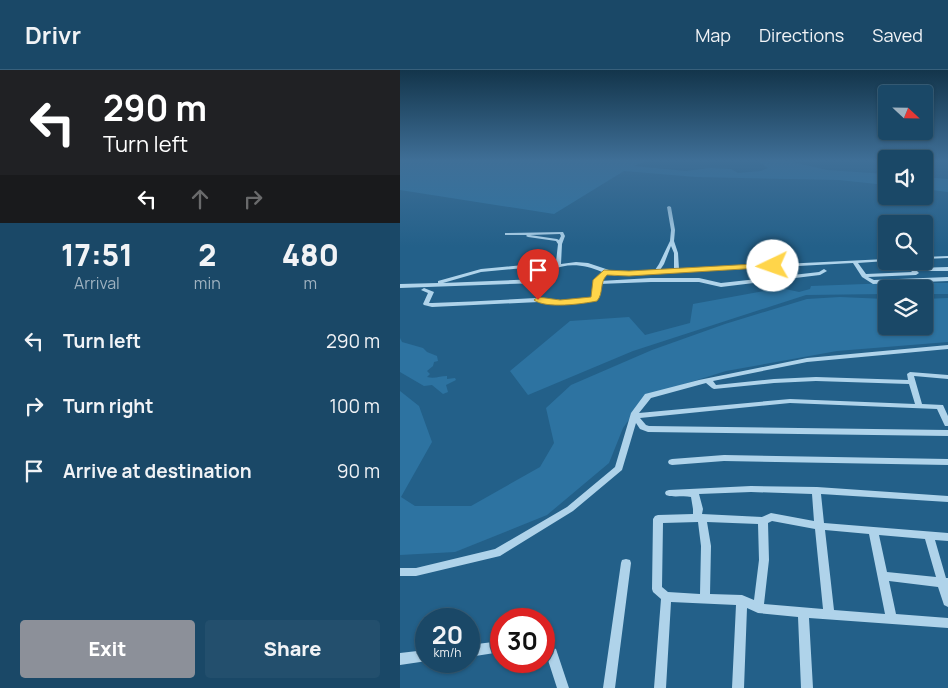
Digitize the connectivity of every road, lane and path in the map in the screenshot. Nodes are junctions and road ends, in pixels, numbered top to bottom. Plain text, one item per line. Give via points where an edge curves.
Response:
1 (669, 207) dead end
2 (524, 233) junction
3 (507, 234) dead end
4 (672, 241) junction
5 (560, 244) junction
6 (948, 257) edge
7 (933, 258) edge
8 (878, 260) edge
9 (854, 262) junction
10 (812, 264) junction
11 (559, 265) junction
12 (948, 269) edge
13 (677, 270) junction
14 (604, 272) junction
15 (657, 272) junction
16 (915, 272) junction
17 (864, 276) junction
18 (948, 279) edge
19 (923, 280) joint
20 (878, 282) edge
21 (598, 283) junction
22 (403, 286) edge
23 (424, 290) dead end
24 (948, 347) edge
25 (948, 377) edge
26 (708, 380) junction
27 (912, 382) junction
28 (919, 406) junction
29 (635, 416) junction
30 (948, 424) edge
31 (948, 433) edge
32 (672, 462) dead end
33 (948, 462) edge
34 (685, 492) junction
35 (816, 492) junction
36 (669, 493) dead end
37 (948, 499) edge
38 (699, 518) junction
39 (763, 521) junction
40 (819, 526) junction
41 (873, 531) junction
42 (929, 536) junction
43 (948, 537) edge
44 (626, 563) dead end
45 (400, 572) edge
46 (882, 576) junction
47 (945, 583) edge
48 (666, 597) junction
49 (705, 597) junction
50 (742, 600) junction
51 (948, 602) edge
52 (758, 608) junction
53 (803, 613) junction
54 (828, 615) junction
55 (892, 619) junction
56 (948, 622) edge
57 (415, 657) edge
58 (400, 659) edge
59 (555, 663) edge
60 (563, 688) edge
61 (608, 688) edge
62 (660, 688) edge
63 (738, 688) edge
64 (807, 688) edge

1 - 4 street
2 - 3 street
2 - 5 street via 557,240
2 - 5 street via 560,233 563,236
4 - 13 street
4 - 15 street
5 - 11 street
6 - 7 street
8 - 9 street
9 - 10 street
9 - 17 street
10 - 13 street
10 - 21 street via 824,271 721,285 699,280
11 - 14 street via 588,265
11 - 22 street via 481,271 446,281
11 - 22 street via 550,268 549,277 539,281
12 - 16 street
13 - 15 street
14 - 15 street
14 - 21 street
16 - 17 street
16 - 19 street
17 - 20 street
18 - 19 street
21 - 23 street via 594,299 572,302 538,300 432,305 426,304 431,292
24 - 26 street via 807,360
25 - 27 street via 911,374
26 - 27 street via 714,387 816,379
26 - 29 street via 648,396
27 - 28 street
28 - 29 street via 790,401
28 - 30 street via 941,408
29 - 31 street via 648,429
29 - 45 street via 619,468 570,509 497,553 416,572
32 - 33 street via 724,458
34 - 35 street via 766,488
34 - 36 street
34 - 38 street via 696,494
35 - 37 street
35 - 40 street
38 - 39 street
38 - 48 street via 658,519 657,589
38 - 49 street via 706,546
39 - 40 street via 771,517
39 - 52 street via 764,560
40 - 41 street
40 - 54 street
41 - 42 street
41 - 46 street
42 - 43 street
42 - 47 street
44 - 61 street
46 - 47 street
46 - 55 street
47 - 51 street
48 - 49 street
48 - 62 street
49 - 50 street
50 - 52 street
50 - 63 street
52 - 53 street
53 - 54 street
53 - 64 street
54 - 55 street
55 - 56 street
57 - 58 street
59 - 60 street

